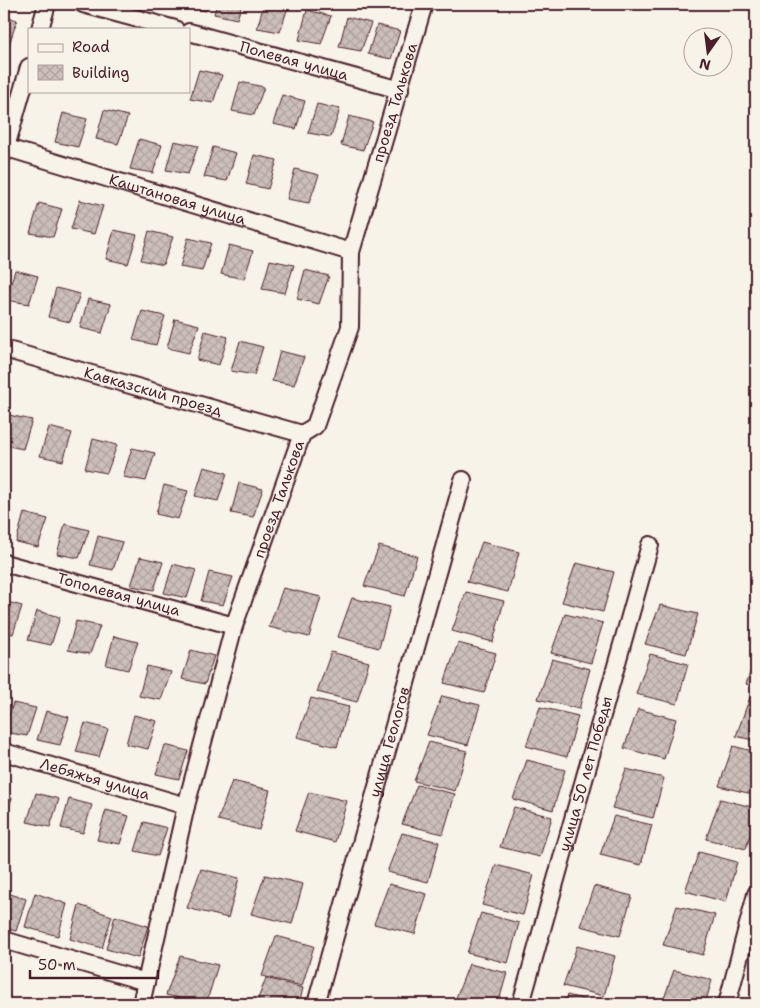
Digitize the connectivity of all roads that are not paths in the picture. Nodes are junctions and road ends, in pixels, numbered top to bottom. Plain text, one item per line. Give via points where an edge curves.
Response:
1 (47, 4) edge
2 (83, 4) edge
3 (424, 4) edge
4 (40, 28) edge
5 (171, 28) edge
6 (190, 32) edge
7 (28, 70) edge
8 (400, 90) junction
9 (4, 150) edge
10 (351, 252) junction
11 (4, 348) edge
12 (302, 434) junction
13 (463, 480) dead end
14 (650, 545) dead end
15 (4, 563) edge
16 (234, 626) junction
17 (4, 752) edge
18 (186, 806) junction
19 (756, 894) edge
20 (4, 940) edge
21 (146, 982) junction
22 (141, 1004) edge
23 (316, 1004) edge
24 (521, 1004) edge
25 (727, 1004) edge

1 - 4 street
2 - 5 street
3 - 8 street, проезд Талькова
6 - 8 street, Полевая улица
7 - 9 street
8 - 10 street, проезд Талькова
9 - 10 street, Каштановая улица
10 - 12 street, проезд Талькова via 350,327 315,426
11 - 12 street, Кавказский проезд
12 - 16 street, проезд Талькова
13 - 23 street, улица Геологов
14 - 24 street, улица 50 лет Победы
15 - 16 street, Тополевая улица
16 - 18 street, проезд Талькова
17 - 18 street, Лебяжья улица
18 - 21 street, проезд Талькова
19 - 25 street
20 - 21 street
21 - 22 street, проезд Талькова

